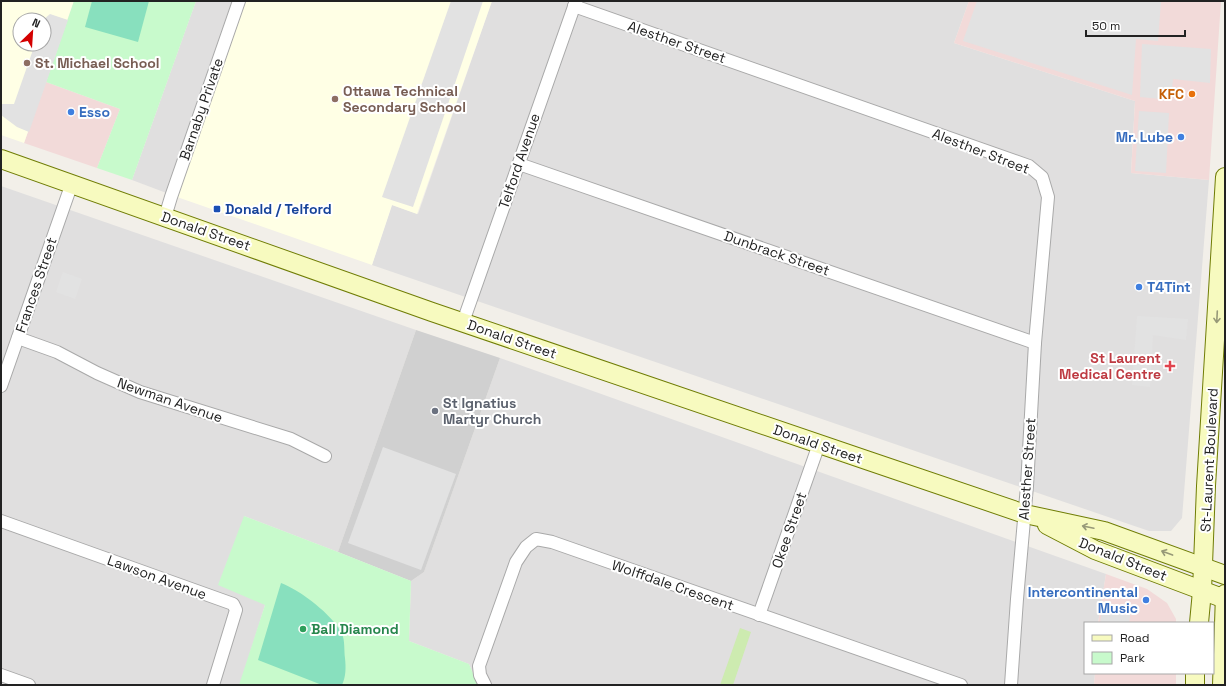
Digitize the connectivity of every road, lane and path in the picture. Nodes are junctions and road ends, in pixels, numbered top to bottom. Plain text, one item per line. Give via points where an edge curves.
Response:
1 (238, 1) edge
2 (575, 3) edge
3 (1, 159) edge
4 (519, 164) junction
5 (1225, 177) edge
6 (72, 183) junction
7 (165, 217) junction
8 (463, 322) junction
9 (18, 338) junction
10 (1035, 343) junction
11 (1, 386) edge
12 (819, 444) junction
13 (325, 456) dead end
14 (1024, 514) junction
15 (1, 521) edge
16 (1203, 567) junction
17 (1225, 575) edge
18 (1202, 591) junction
19 (1225, 594) edge
20 (1225, 599) edge
21 (759, 615) junction
22 (1199, 622) edge
23 (1195, 674) edge
24 (1, 675) edge
25 (29, 685) edge
26 (213, 685) edge
27 (485, 685) edge
28 (961, 685) edge
29 (1011, 685) edge
30 (1195, 685) edge
31 (1222, 685) edge

1 - 7 street, Barnaby Private
2 - 4 street, Telford Avenue
2 - 10 street, Alesther Street via 1029,166 1042,177 1048,197
3 - 6 street, Donald Street
4 - 8 street, Telford Avenue
4 - 10 street, Dunbrack Street
5 -> 16 street, St-Laurent Boulevard
6 - 7 street, Donald Street
6 - 9 street, Frances Street
7 - 8 street, Donald Street
8 - 12 street, Donald Street
9 - 11 street, Frances Street
9 - 13 street, Newman Avenue via 57,352 140,392 291,439
10 - 14 street, Alesther Street
12 - 14 street, Donald Street
12 - 21 street, Okee Street
16 -> 14 street, Donald Street via 1104,531
14 - 18 street, Donald Street via 1095,550
14 - 29 street, Alesther Street
15 - 26 street, Lawson Avenue via 233,604 236,610
16 - 17 street, Donald Street
16 - 18 street, St-Laurent Boulevard
18 - 20 street, Donald Street
18 - 22 street, St-Laurent Boulevard
19 - 20 street
20 - 31 street
21 - 27 street, Wolffdale Crescent via 552,542 536,539 526,547 516,562 479,666
21 - 28 street, Wolffdale Crescent
23 - 30 street
24 - 25 street

